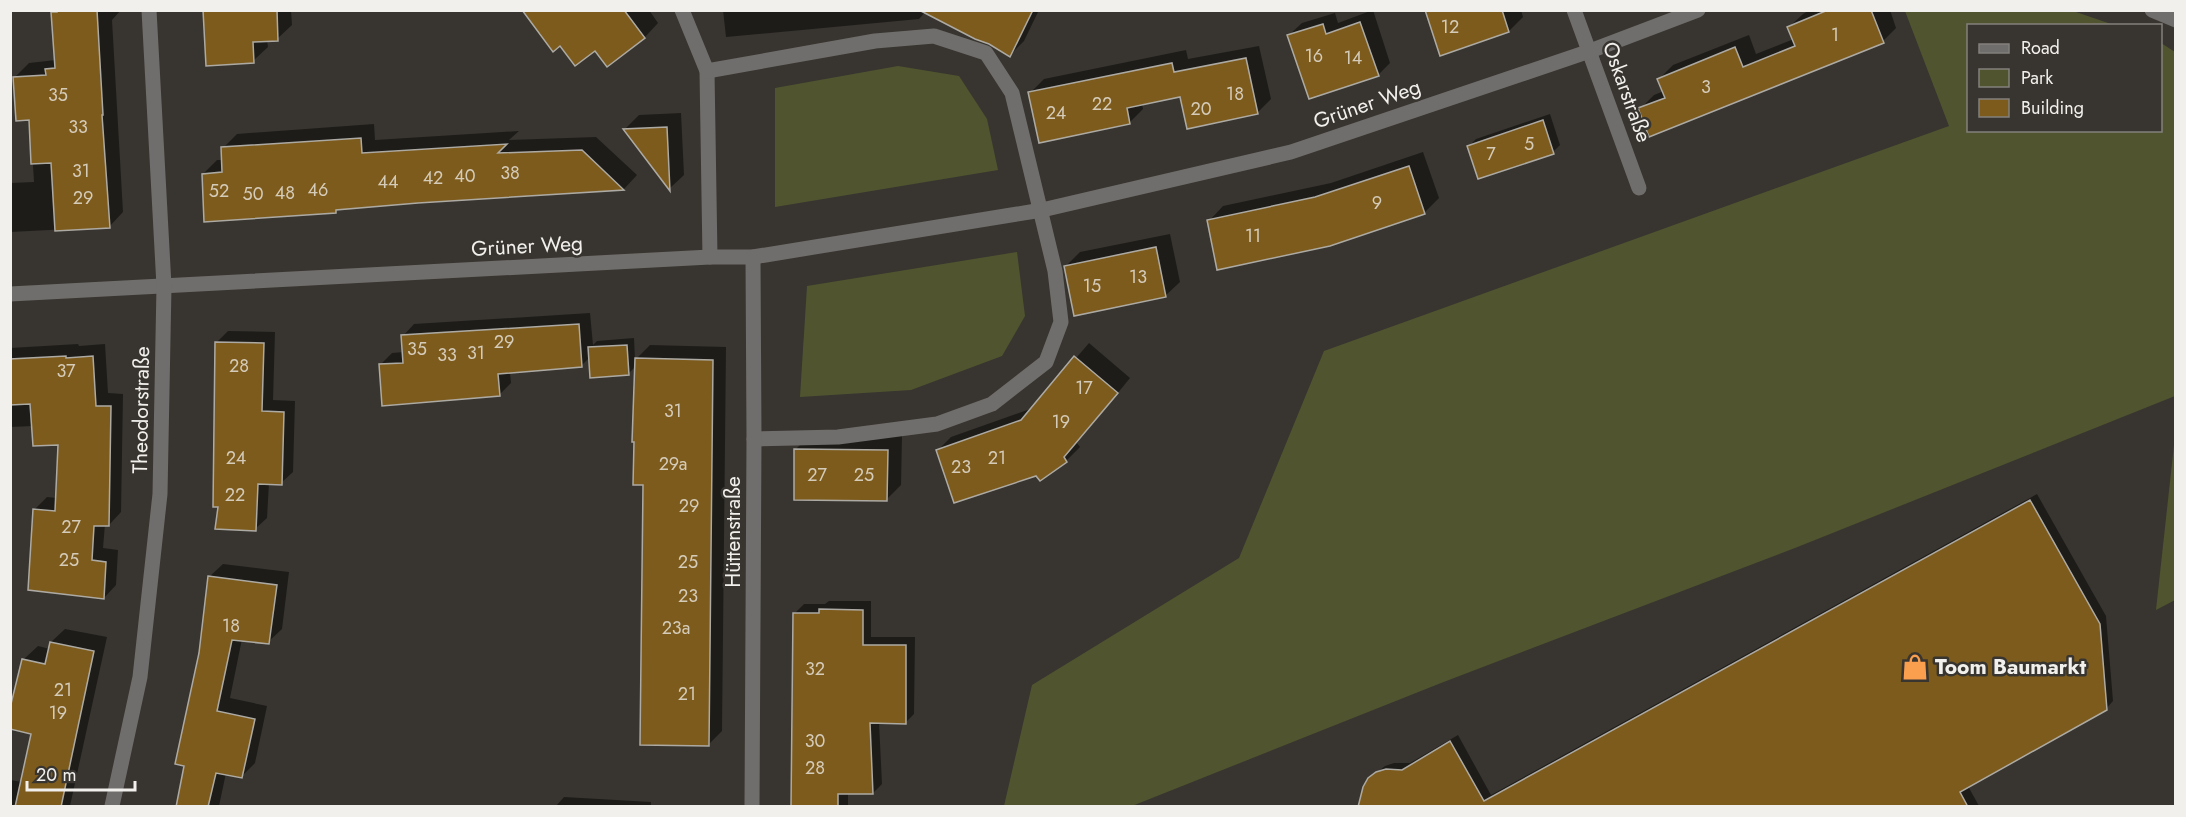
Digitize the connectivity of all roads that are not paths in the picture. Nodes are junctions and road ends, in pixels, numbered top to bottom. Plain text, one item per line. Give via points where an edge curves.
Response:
1 (149, 10) edge
2 (682, 10) edge
3 (1574, 10) edge
4 (1698, 10) edge
5 (2152, 10) edge
6 (2175, 20) edge
7 (1590, 51) junction
8 (707, 71) junction
9 (1638, 188) dead end
10 (1042, 210) junction
11 (710, 257) junction
12 (753, 257) junction
13 (164, 285) junction
14 (10, 294) edge
15 (754, 439) junction
16 (112, 807) edge
17 (752, 807) edge

1 - 13 street, Theodorstraße
2 - 8 street
3 - 7 street, Oskarstraße
4 - 7 street, Grüner Weg
5 - 6 street
7 - 9 street, Oskarstraße
7 - 10 street, Grüner Weg via 1291,152
8 - 10 street via 875,41 934,36 986,53 1012,93
8 - 11 street
10 - 12 street, Grüner Weg
10 - 15 street via 1061,322 1046,362 992,404 937,423 838,437
11 - 12 street, Grüner Weg
11 - 13 street, Grüner Weg
12 - 15 street, Hüttenstraße
13 - 14 street, Grüner Weg
13 - 16 street, Theodorstraße via 160,494 140,677
15 - 17 street, Hüttenstraße

